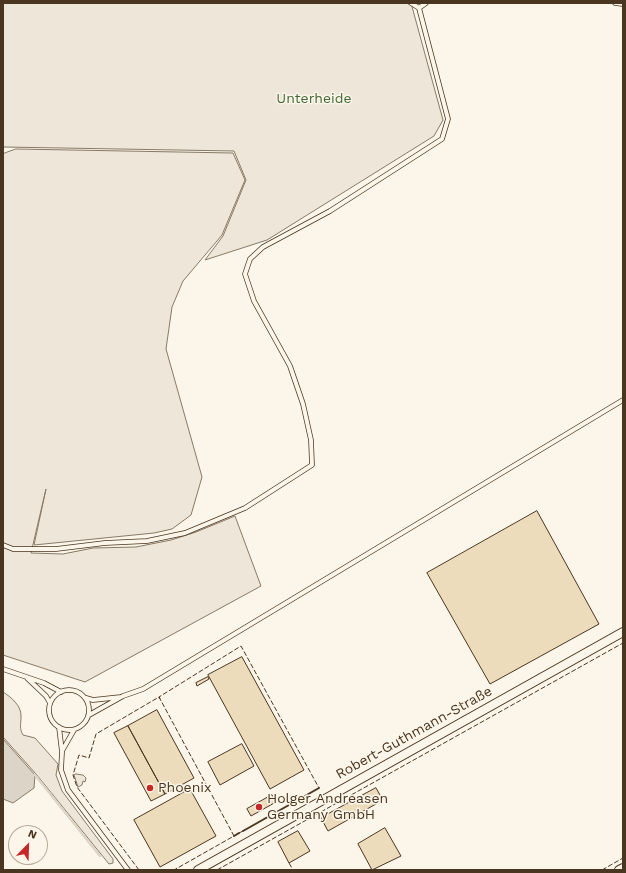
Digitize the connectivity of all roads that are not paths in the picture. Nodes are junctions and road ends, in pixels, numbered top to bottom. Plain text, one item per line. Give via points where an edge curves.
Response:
1 (411, 3) edge
2 (426, 3) edge
3 (615, 3) edge
4 (623, 4) edge
5 (419, 8) junction
6 (623, 400) edge
7 (3, 545) edge
8 (623, 632) edge
9 (3, 669) edge
10 (24, 676) junction
11 (61, 692) junction
12 (123, 696) junction
13 (86, 698) junction
14 (50, 702) junction
15 (89, 715) junction
16 (58, 727) junction
17 (74, 730) junction
18 (62, 752) junction
19 (623, 868) edge
20 (128, 870) edge
21 (198, 870) edge
22 (619, 870) edge

1 - 5 lane
2 - 5 lane
3 - 4 lane
5 - 7 lane via 448,119 442,139 330,211 263,247 250,259 245,274 254,301 292,372 311,440 312,465 246,508 185,533 147,541 56,549 13,549
6 - 12 lane via 143,689
8 - 21 street, Robert-Guthmann-Straße
9 - 10 lane
10 - 11 lane
10 - 14 lane via 38,687
11 - 13 lane via 74,690
11 - 14 lane
12 - 13 lane via 93,700
12 - 15 lane
13 - 15 lane via 90,706
14 - 16 lane via 50,717
15 - 17 lane via 84,724
16 - 17 lane
16 - 18 lane
17 - 18 lane
18 - 20 lane via 61,770 68,790
19 - 22 street

